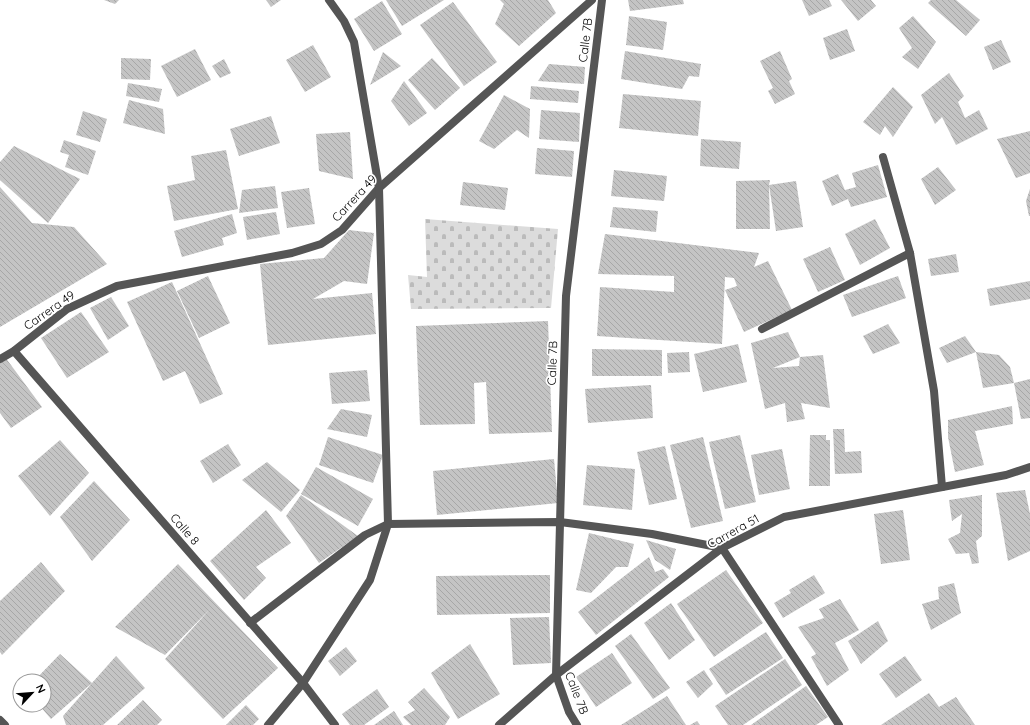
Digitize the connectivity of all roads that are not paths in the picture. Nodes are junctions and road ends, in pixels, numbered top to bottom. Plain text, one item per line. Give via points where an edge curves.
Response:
1 (329, 0) edge
2 (592, 0) edge
3 (602, 0) edge
4 (883, 157) dead end
5 (379, 188) junction
6 (910, 253) junction
7 (762, 329) dead end
8 (14, 351) junction
9 (0, 359) edge
10 (1030, 467) edge
11 (942, 487) junction
12 (560, 522) junction
13 (388, 524) junction
14 (722, 548) junction
15 (250, 623) junction
16 (556, 675) junction
17 (303, 683) junction
18 (0, 720) edge
19 (5, 725) edge
20 (268, 725) edge
21 (335, 725) edge
22 (499, 725) edge
23 (577, 725) edge
24 (839, 725) edge

1 - 5 street via 344,21 354,42
2 - 5 street, Carrera 49
3 - 12 street, Calle 7B via 566,296
4 - 6 street
5 - 8 street, Carrera 49 via 342,230 321,244 292,253 117,286 67,309
5 - 13 street
6 - 7 street
6 - 11 street via 934,391
8 - 9 street, Carrera 49
8 - 15 street, Calle 8
10 - 11 street, Carrera 51
11 - 14 street, Carrera 51 via 784,517
12 - 13 street
12 - 14 street via 652,534
12 - 16 street, Calle 7B
13 - 15 street via 365,535
13 - 17 street via 370,580
14 - 16 street, Carrera 51
14 - 24 street
15 - 17 street, Calle 8
16 - 22 street, Carrera 51
16 - 23 street, Calle 7B via 569,712
17 - 20 street
17 - 21 street, Calle 8
18 - 19 street

